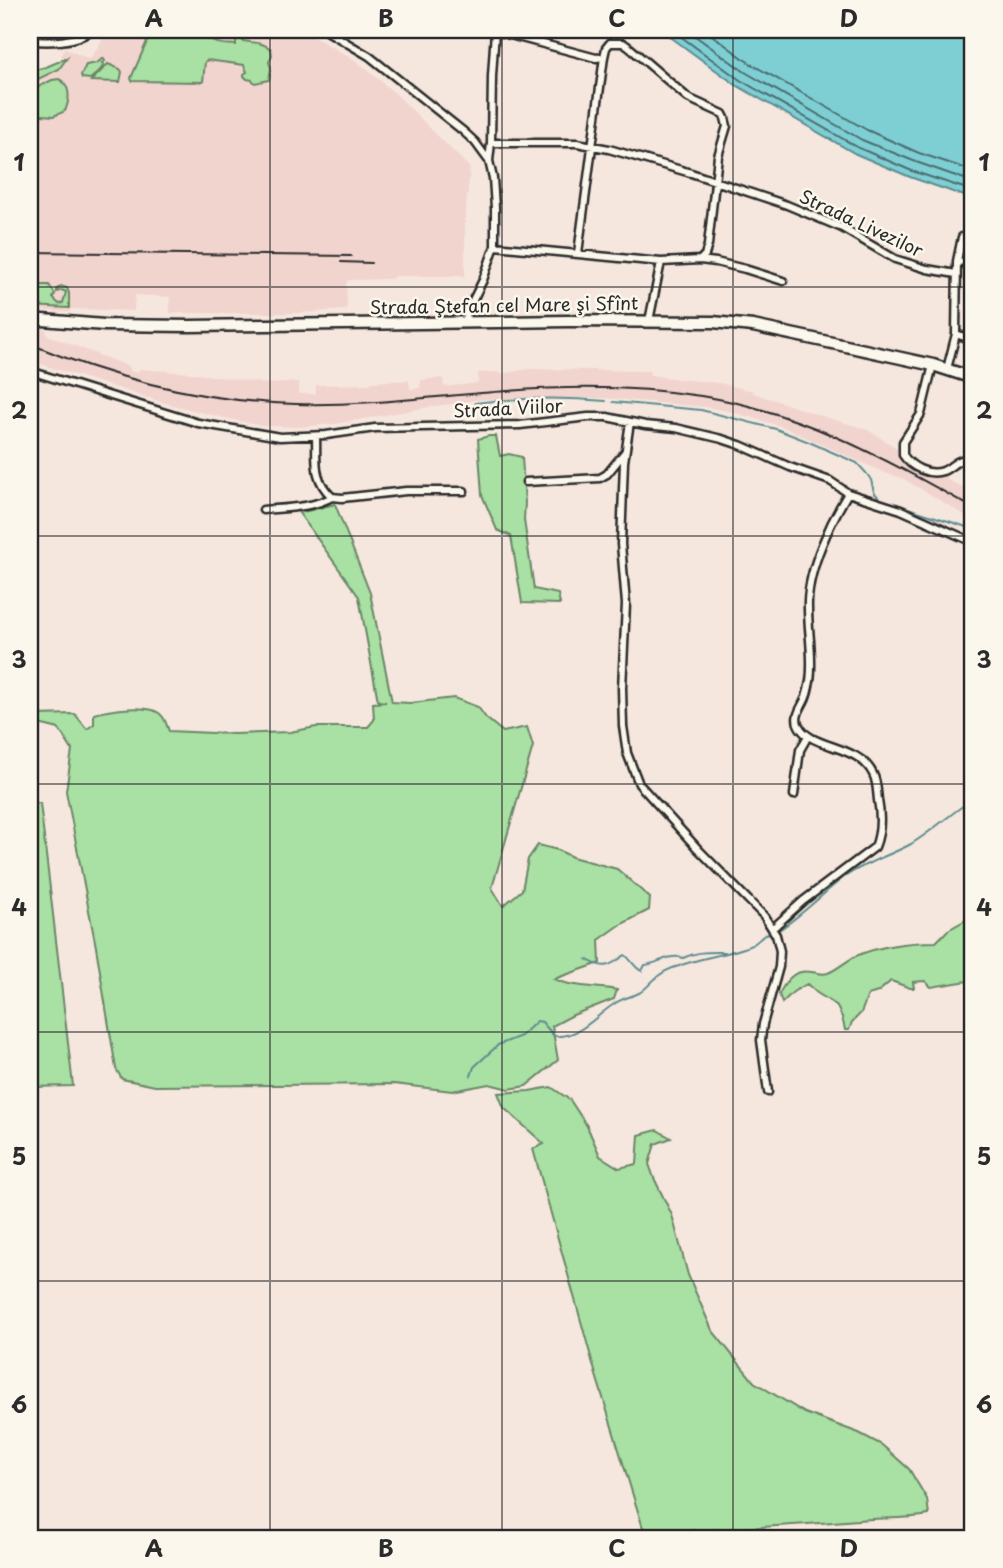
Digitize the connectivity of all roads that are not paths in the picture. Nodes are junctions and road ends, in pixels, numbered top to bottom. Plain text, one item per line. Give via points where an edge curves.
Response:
1 (91, 30) edge
2 (325, 30) edge
3 (495, 30) edge
4 (30, 41) edge
5 (604, 57) junction
6 (491, 143) junction
7 (591, 145) junction
8 (489, 161) junction
9 (716, 182) junction
10 (962, 237) dead end
11 (495, 246) junction
12 (579, 253) junction
13 (700, 260) junction
14 (661, 261) junction
15 (957, 261) junction
16 (973, 263) edge
17 (956, 274) junction
18 (783, 281) dead end
19 (30, 319) edge
20 (649, 321) junction
21 (467, 322) junction
22 (956, 334) junction
23 (973, 340) edge
24 (933, 365) junction
25 (947, 369) junction
26 (30, 371) edge
27 (973, 378) edge
28 (629, 422) junction
29 (316, 436) junction
30 (626, 450) junction
31 (973, 457) edge
32 (527, 482) dead end
33 (464, 491) dead end
34 (848, 493) junction
35 (332, 497) junction
36 (263, 510) dead end
37 (973, 542) edge
38 (808, 736) junction
39 (794, 794) dead end
40 (774, 928) junction
41 (768, 1092) dead end

1 - 4 street via 79,37
2 - 8 street via 369,56 463,131
3 - 5 street
3 - 6 street
5 - 7 street
5 - 9 street via 610,43 622,43 688,98 725,118
6 - 7 street, Strada Livezilor
6 - 8 street
7 - 9 street, Strada Livezilor
7 - 12 street
8 - 11 street
9 - 13 street via 708,245
9 - 17 street, Strada Livezilor via 821,219 895,259
10 - 15 street
11 - 12 street
11 - 21 street
12 - 14 street
13 - 14 street
13 - 18 street
14 - 20 street
15 - 16 street
15 - 17 street
17 - 22 street
19 - 21 main road, Strada Ştefan cel Mare şi Sfînt via 129,326
20 - 21 main road, Strada Ştefan cel Mare şi Sfînt
20 - 24 main road, Strada Ştefan cel Mare şi Sfînt via 753,326
22 - 23 street
22 - 25 street
24 - 25 main road, Strada Ştefan cel Mare şi Sfînt
24 - 31 street via 921,414 905,437 902,453 912,465 927,472 945,471
25 - 27 main road, Strada Ştefan cel Mare şi Sfînt
26 - 29 street, Strada Viilor via 198,423 280,436
28 - 29 street, Strada Viilor via 588,417 520,425 375,428
28 - 30 street
28 - 34 street, Strada Viilor via 722,439 830,481
29 - 35 street via 315,466
30 - 32 street via 600,478
30 - 40 street via 621,544 627,753 639,784
33 - 35 street
34 - 37 street, Strada Viilor via 901,510
34 - 38 street via 829,526 809,589 810,680 797,721
35 - 36 street
38 - 39 street via 800,750
38 - 40 street via 846,751 874,775 879,837 875,847
40 - 41 street via 779,967 761,1040

